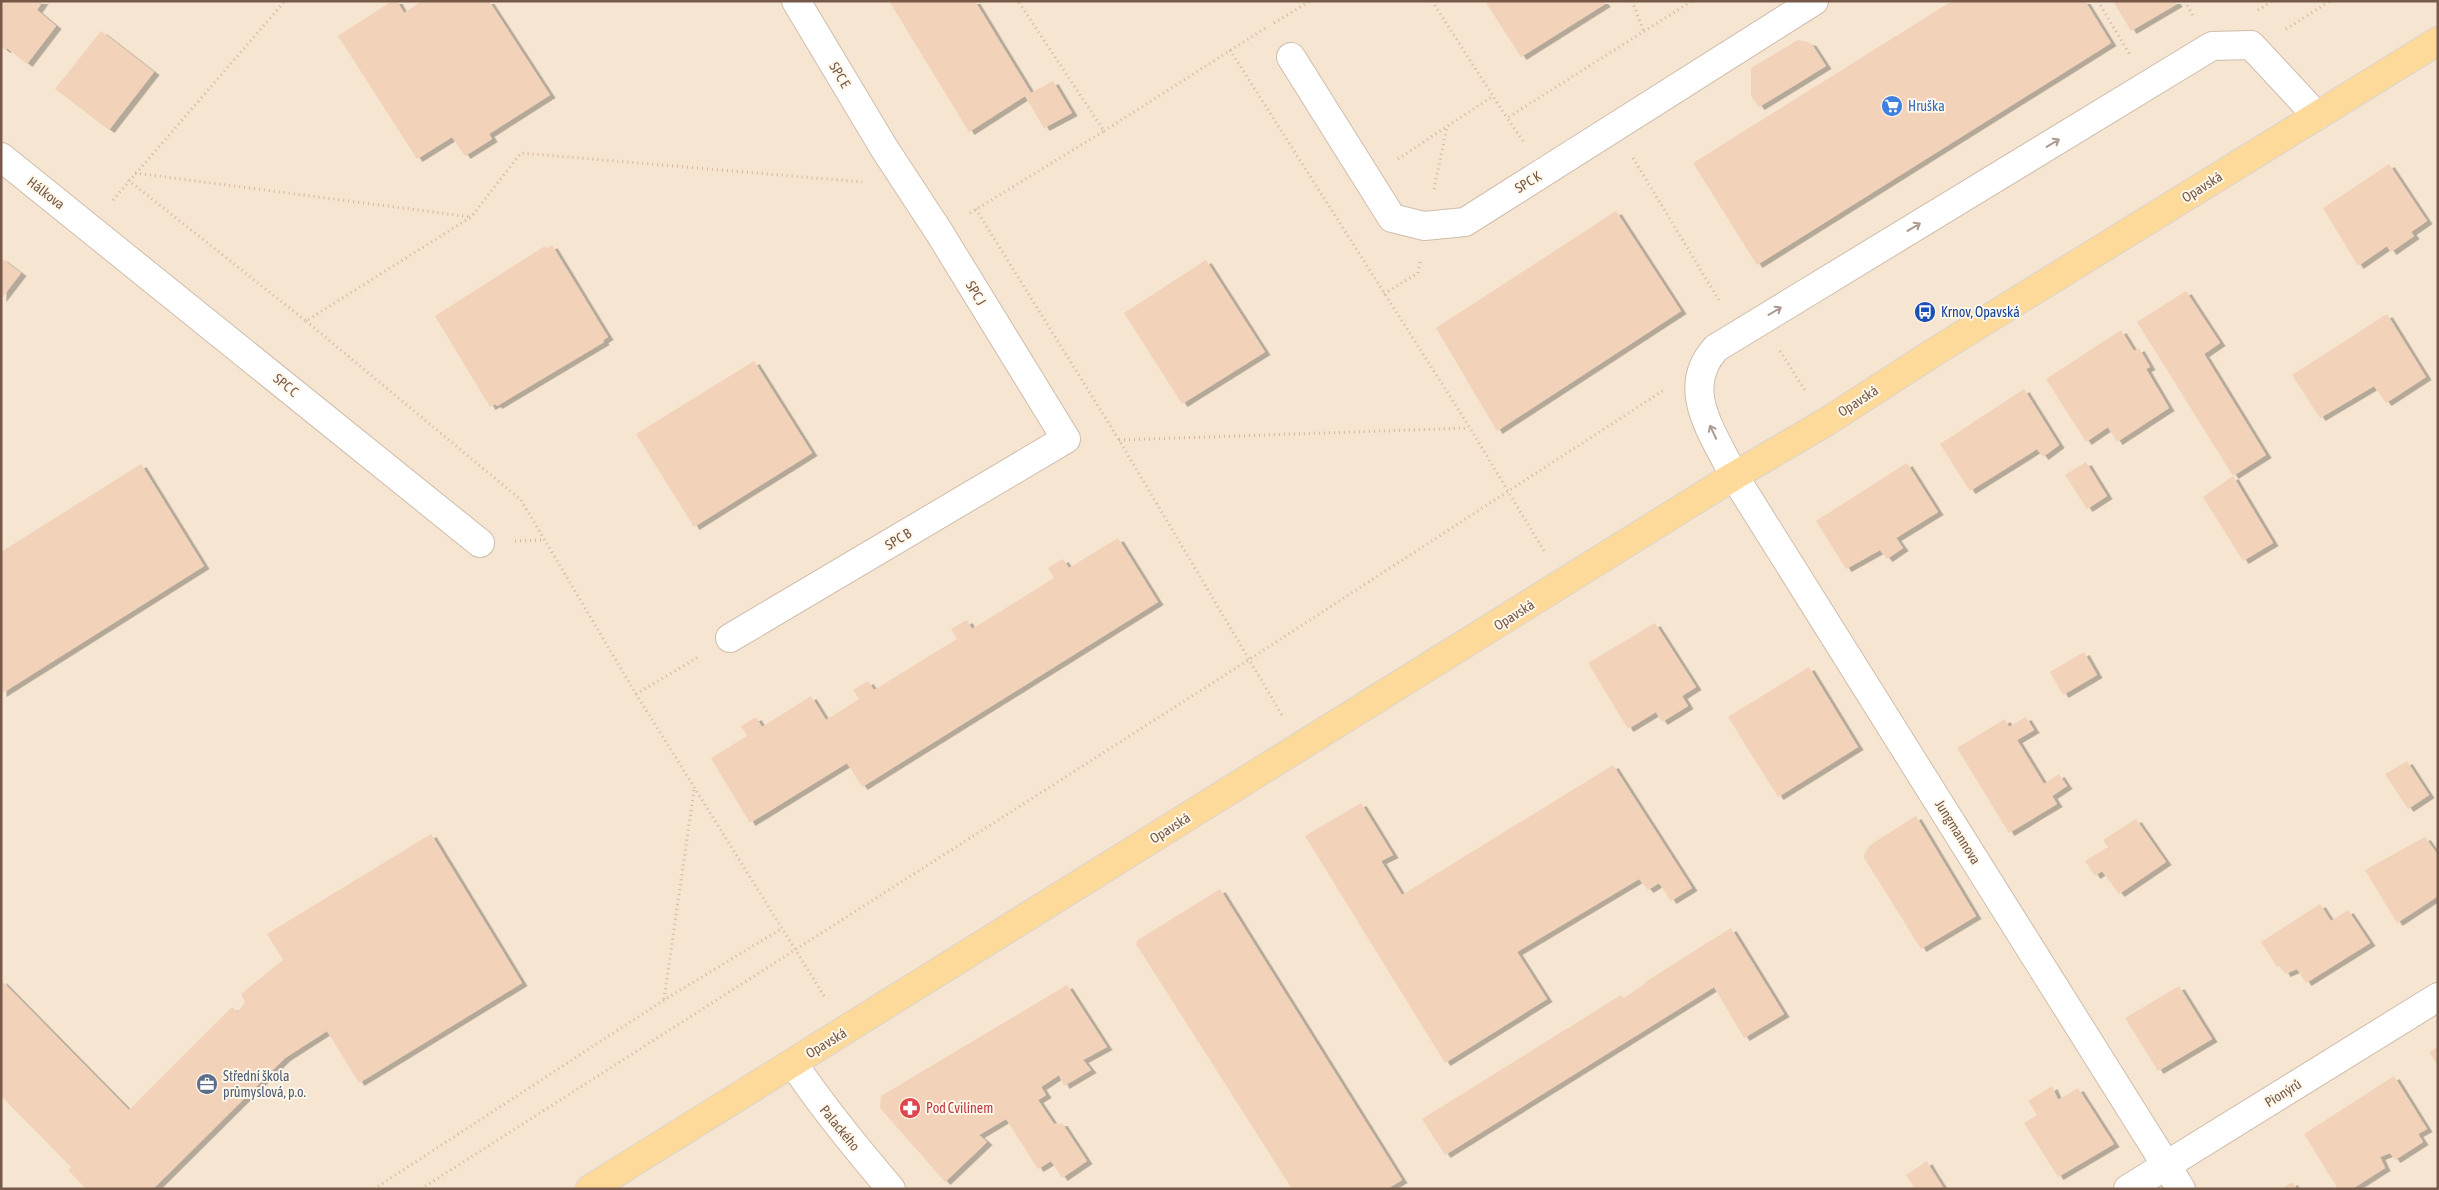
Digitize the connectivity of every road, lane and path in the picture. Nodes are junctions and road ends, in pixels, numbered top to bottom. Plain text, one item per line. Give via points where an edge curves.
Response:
1 (285, 1) edge
2 (796, 1) edge
3 (1018, 1) edge
4 (1310, 1) edge
5 (1432, 1) edge
6 (1632, 1) edge
7 (1692, 1) edge
8 (1814, 1) edge
9 (2098, 1) edge
10 (2330, 1) edge
11 (1644, 32) junction
12 (2281, 32) dead end
13 (2438, 41) edge
14 (1230, 50) junction
15 (1291, 57) dead end
16 (2132, 58) dead end
17 (1493, 96) junction
18 (2317, 116) junction
19 (1507, 118) junction
20 (1447, 127) junction
21 (1614, 128) junction
22 (1104, 131) junction
23 (884, 148) joint
24 (1, 157) edge
25 (1544, 172) junction
26 (135, 173) junction
27 (1368, 179) junction
28 (128, 180) junction
29 (908, 185) junction
30 (976, 209) junction
31 (471, 217) junction
32 (1424, 226) junction
33 (92, 228) junction
34 (939, 232) junction
35 (1384, 294) junction
36 (1720, 303) dead end
37 (306, 321) junction
38 (1669, 385) dead end
39 (1470, 428) junction
40 (1066, 439) joint
41 (1119, 440) junction
42 (1734, 476) junction
43 (1509, 491) junction
44 (480, 543) dead end
45 (1563, 584) junction
46 (730, 638) joint
47 (1250, 659) junction
48 (636, 694) junction
49 (1300, 747) junction
50 (694, 790) junction
51 (780, 929) junction
52 (793, 950) junction
53 (2438, 997) edge
54 (664, 1000) junction
55 (839, 1035) junction
56 (793, 1063) junction
57 (2167, 1165) junction
58 (374, 1189) edge
59 (421, 1189) edge
60 (590, 1189) edge
61 (891, 1189) edge
62 (2128, 1189) edge
63 (2181, 1189) edge

1 - 26 path
2 - 23 street, SPC E
3 - 22 path
4 - 14 path
5 - 17 path
6 - 11 path
7 - 11 path
8 - 21 street, SPC K
9 - 16 path
10 - 12 path
11 - 19 path
13 - 18 main road, Opavská
14 - 22 path
14 - 35 path
15 - 27 street, SPC K
17 - 19 path
17 - 20 path
18 - 42 main road, Opavská
42 -> 18 street, Jungmannova via 1698,395 1698,377 1704,360 1716,348 2212,46 2252,45
19 - 25 path
20 - 27 path
20 - 32 path
21 - 25 street, SPC K
21 - 36 path
22 - 30 path
23 - 29 street, SPC J
24 - 33 street, Hálkova
25 - 32 street, SPC K via 1465,222
26 - 28 path
26 - 31 path
27 - 32 street, SPC K via 1392,218
28 - 33 path
28 - 37 path
29 - 31 path via 521,154
29 - 34 street, SPC J
30 - 34 path
30 - 41 path
31 - 37 path
32 - 35 path via 1418,273
33 - 44 street, SPC C
34 - 40 street, SPC J
35 - 39 path
37 - 48 path via 521,500
38 - 43 path
39 - 41 path
39 - 43 path
40 - 46 street, SPC B
41 - 47 path
42 - 45 main road, Opavská
42 - 57 street, Jungmannova
43 - 45 path
43 - 47 path
45 - 49 main road, Opavská
46 - 48 path
47 - 49 path
47 - 52 path
48 - 50 path
49 - 55 main road, Opavská
50 - 51 path
50 - 54 path
51 - 52 path
51 - 54 path
52 - 55 path via 829,1004
52 - 59 path
53 - 57 street, Pionýrů
54 - 58 path
55 - 56 main road, Opavská
56 - 60 main road, Opavská
56 - 61 street, Palackého via 824,1109
57 - 62 street, Pionýrů
57 - 63 street, Jungmannova

